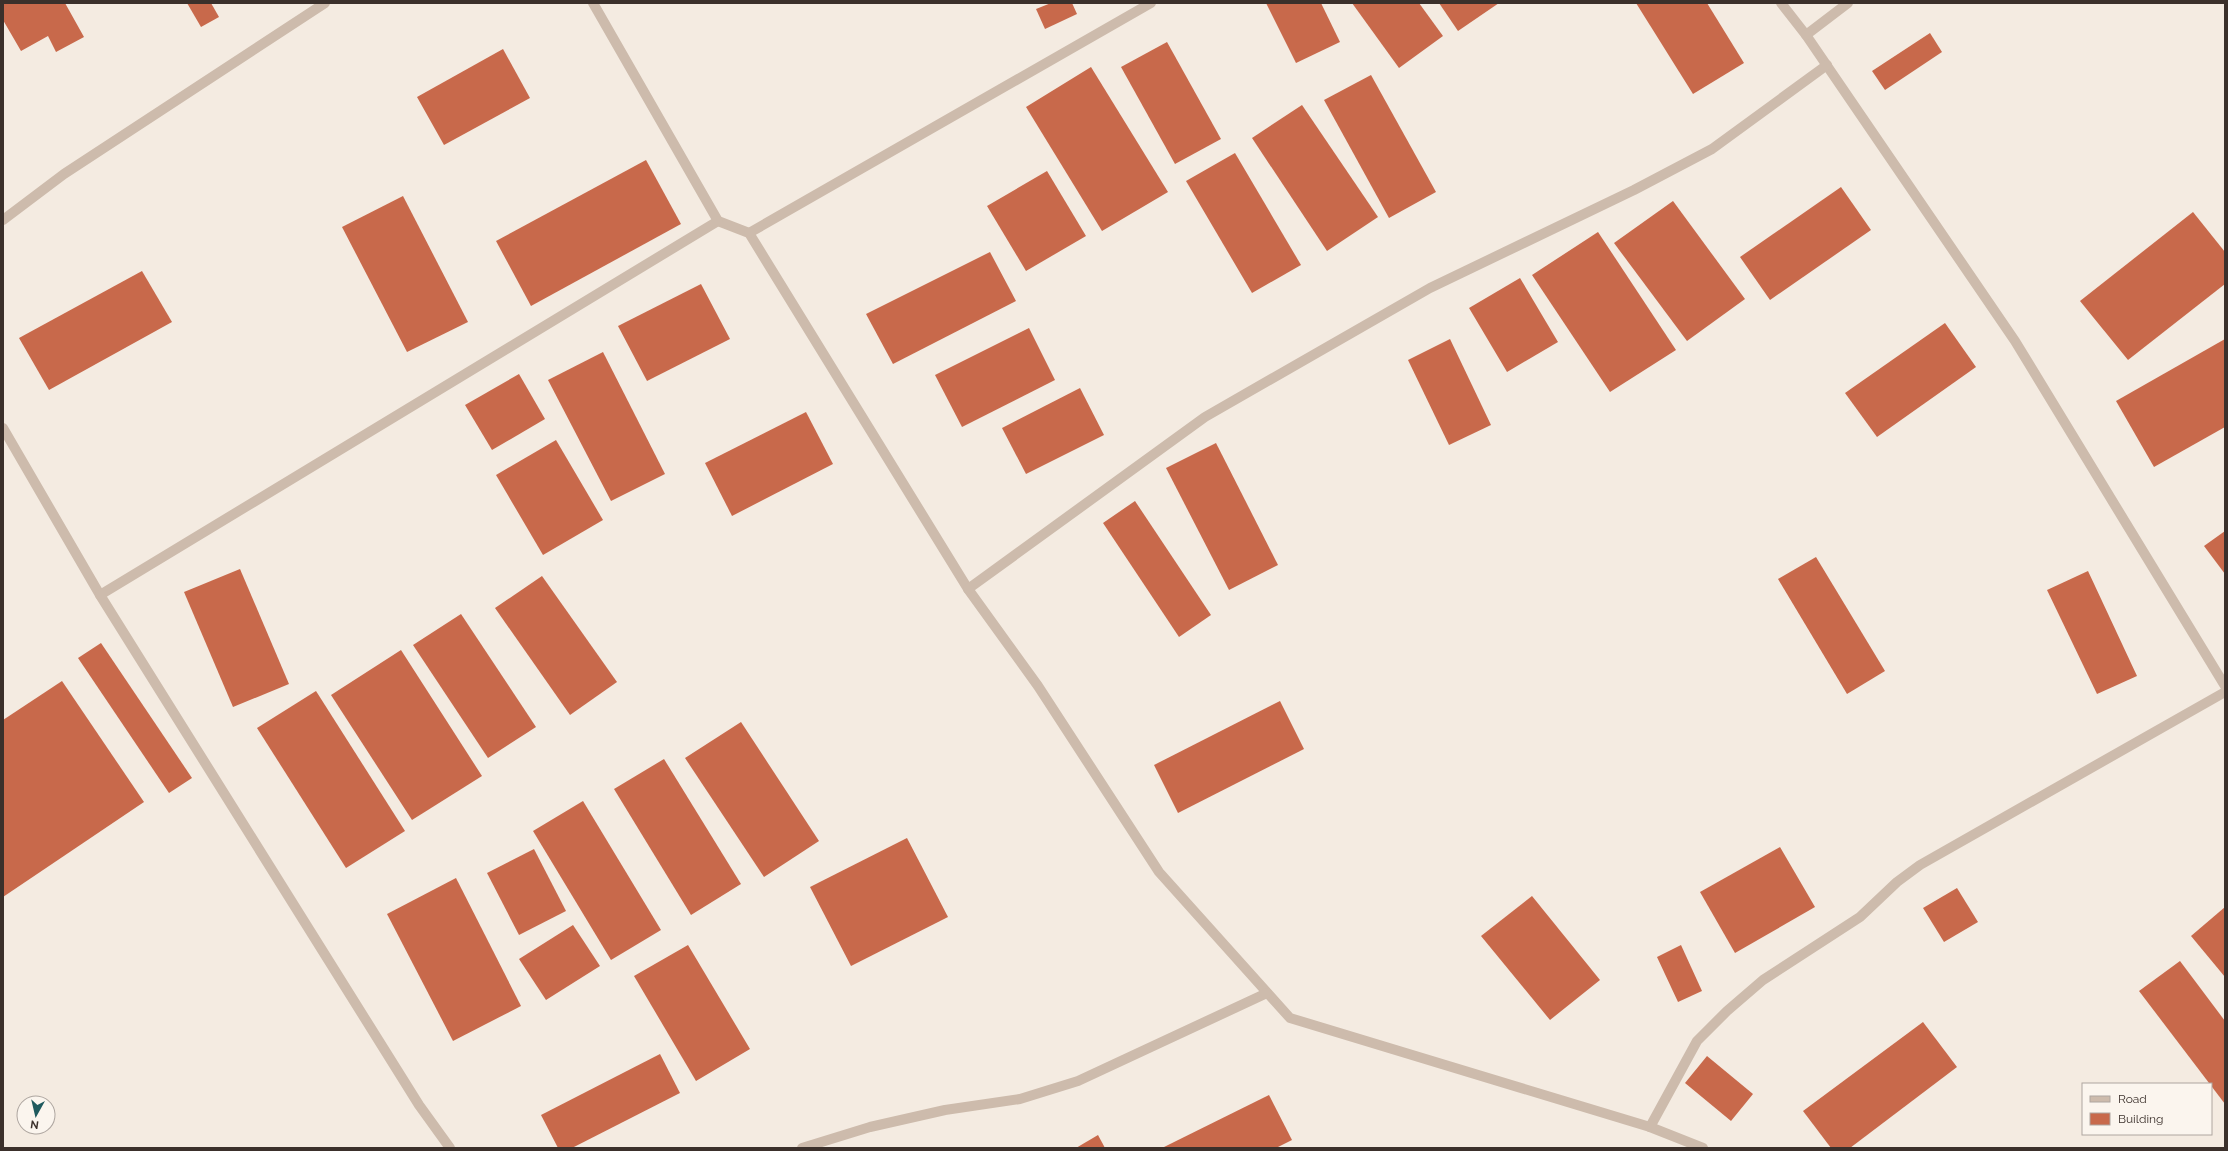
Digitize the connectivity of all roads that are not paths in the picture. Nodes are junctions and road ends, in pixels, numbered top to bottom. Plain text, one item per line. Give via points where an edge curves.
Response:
1 (325, 3) edge
2 (593, 3) edge
3 (1151, 3) edge
4 (1781, 3) edge
5 (1848, 3) edge
6 (1806, 35) junction
7 (1826, 65) junction
8 (3, 220) edge
9 (718, 221) junction
10 (749, 233) junction
11 (3, 428) edge
12 (968, 589) junction
13 (100, 595) junction
14 (2225, 686) edge
15 (2225, 692) edge
16 (1267, 993) junction
17 (1650, 1127) junction
18 (450, 1148) edge
19 (802, 1148) edge
20 (1703, 1148) edge

1 - 8 street via 64,174
2 - 9 street
3 - 10 street
4 - 6 street
5 - 6 street
6 - 7 street
7 - 12 street via 1712,149 1634,190 1430,288 1205,418
7 - 14 street via 2015,340
9 - 10 street
9 - 13 street
10 - 12 street
11 - 13 street
12 - 16 street via 1038,686 1159,872
13 - 18 street via 419,1106
15 - 17 street via 1920,865 1897,882 1860,917 1763,980 1697,1040
16 - 17 street via 1290,1018
16 - 19 street via 1078,1081 1020,1099 945,1110 870,1127
17 - 20 street

